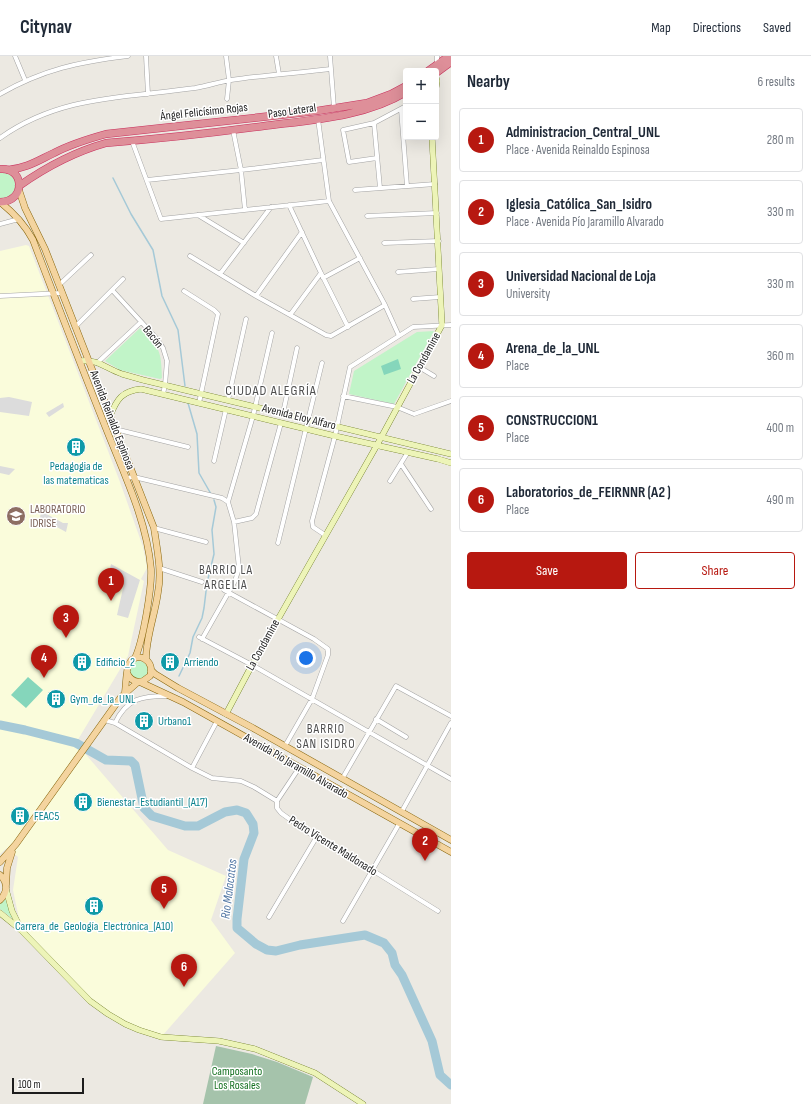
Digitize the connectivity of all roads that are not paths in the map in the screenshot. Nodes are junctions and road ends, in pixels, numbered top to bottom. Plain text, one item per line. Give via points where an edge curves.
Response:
1 (15, 56) edge
2 (128, 56) edge
3 (146, 56) edge
4 (226, 56) edge
5 (276, 56) edge
6 (330, 56) edge
7 (437, 56) edge
8 (449, 56) edge
9 (451, 62) edge
10 (434, 68) edge
11 (435, 68) edge
12 (438, 68) edge
13 (331, 69) junction
14 (279, 74) junction
15 (25, 80) junction
16 (229, 80) junction
17 (403, 88) edge
18 (0, 94) edge
19 (148, 94) junction
20 (403, 94) edge
21 (227, 99) dead end
22 (334, 108) junction
23 (403, 108) edge
24 (400, 109) junction
25 (318, 119) junction
26 (374, 123) junction
27 (233, 130) junction
28 (0, 138) edge
29 (432, 140) edge
30 (132, 141) junction
31 (377, 158) junction
32 (323, 160) junction
33 (3, 169) edge
34 (240, 170) junction
35 (147, 180) junction
36 (435, 184) junction
37 (407, 186) junction
38 (19, 188) junction
39 (380, 188) junction
40 (355, 190) dead end
41 (329, 201) junction
42 (0, 202) edge
43 (289, 205) junction
44 (271, 207) junction
45 (246, 210) junction
46 (437, 213) junction
47 (198, 215) junction
48 (367, 216) dead end
49 (19, 219) junction
50 (0, 224) edge
51 (302, 232) junction
52 (40, 237) junction
53 (33, 240) junction
54 (438, 241) junction
55 (384, 243) dead end
56 (244, 244) junction
57 (91, 255) dead end
58 (190, 256) dead end
59 (360, 258) junction
60 (439, 269) junction
61 (398, 272) dead end
62 (321, 273) junction
63 (220, 274) junction
64 (324, 278) junction
65 (123, 279) dead end
66 (59, 285) junction
67 (112, 291) junction
68 (184, 291) dead end
69 (53, 293) junction
70 (62, 294) junction
71 (0, 296) edge
72 (256, 296) junction
73 (440, 297) junction
74 (413, 299) dead end
75 (385, 305) junction
76 (290, 315) junction
77 (246, 319) dead end
78 (141, 322) junction
79 (442, 325) junction
80 (451, 325) edge
81 (348, 327) junction
82 (75, 328) junction
83 (272, 333) dead end
84 (399, 336) junction
85 (297, 348) dead end
86 (89, 360) junction
87 (80, 362) junction
88 (97, 362) junction
89 (322, 363) dead end
90 (419, 367) junction
91 (434, 376) dead end
92 (165, 385) junction
93 (163, 394) junction
94 (201, 394) junction
95 (343, 396) junction
96 (228, 400) junction
97 (451, 401) edge
98 (198, 403) junction
99 (255, 406) junction
100 (397, 407) junction
101 (226, 409) junction
102 (283, 413) junction
103 (110, 416) junction
104 (253, 416) junction
105 (309, 419) junction
106 (281, 423) junction
107 (338, 426) junction
108 (115, 429) junction
109 (307, 429) junction
110 (335, 436) junction
111 (381, 436) junction
112 (377, 445) junction
113 (188, 447) dead end
114 (408, 452) junction
115 (451, 454) edge
116 (214, 461) dead end
117 (451, 463) edge
118 (400, 464) junction
119 (134, 477) junction
120 (126, 478) junction
121 (390, 481) dead end
122 (228, 502) junction
123 (431, 509) dead end
124 (234, 522) junction
125 (154, 528) junction
126 (325, 535) junction
127 (206, 542) dead end
128 (278, 543) dead end
129 (159, 568) junction
130 (202, 582) dead end
131 (226, 591) junction
132 (278, 619) junction
133 (135, 658) junction
134 (146, 659) junction
135 (252, 665) junction
136 (151, 670) junction
137 (128, 673) junction
138 (139, 682) junction
139 (125, 692) junction
140 (171, 696) junction
141 (193, 696) junction
142 (312, 699) junction
143 (188, 705) junction
144 (226, 714) junction
145 (451, 716) edge
146 (376, 719) junction
147 (105, 720) junction
148 (217, 721) junction
149 (115, 723) junction
150 (451, 723) edge
151 (253, 728) junction
152 (369, 731) junction
153 (406, 737) dead end
154 (247, 738) junction
155 (285, 746) junction
156 (314, 763) junction
157 (428, 765) junction
158 (192, 768) junction
159 (299, 768) junction
160 (309, 773) junction
161 (342, 779) junction
162 (451, 779) edge
163 (374, 797) junction
164 (277, 802) junction
165 (369, 807) junction
166 (402, 812) junction
167 (399, 824) junction
168 (435, 831) junction
169 (316, 838) junction
170 (429, 840) junction
171 (451, 840) edge
172 (16, 844) junction
173 (451, 852) edge
174 (0, 862) edge
175 (372, 870) junction
176 (0, 875) edge
177 (6, 887) junction
178 (0, 900) edge
179 (438, 911) dead end
180 (0, 913) edge
181 (268, 917) dead end
182 (343, 921) dead end
183 (22, 931) junction
184 (363, 1104) edge

1 - 15 street
2 - 15 street via 79,63
3 - 19 street
4 - 16 street
5 - 14 street
6 - 13 street
7 - 10 street
8 - 11 highway
9 - 12 highway
13 - 14 street
13 - 22 street
14 - 16 street
15 - 18 street
16 - 19 street via 197,88
16 - 21 street
17 - 22 highway, Ángel Felicísimo Rojas via 367,103
19 - 28 street via 99,99 65,106 16,126
20 - 25 highway, Paso Lateral via 383,104 358,112
22 - 33 highway, Ángel Felicísimo Rojas via 106,134 81,140 34,164 22,168
23 - 24 street
24 - 26 street
24 - 37 street
25 - 27 highway, Paso Lateral
25 - 32 street
26 - 31 street
26 - 31 street via 343,130 349,162
27 - 30 highway, Paso Lateral
27 - 34 street
29 - 36 street, La Condamine
30 - 35 street
30 - 38 highway, Paso Lateral via 106,143 87,148 59,161
31 - 39 street
32 - 34 street
32 - 41 street
33 - 38 highway via 12,171 18,178
34 - 35 street
34 - 45 street
35 - 47 street via 161,219
36 - 37 street
36 - 46 street, La Condamine
37 - 39 street
38 - 42 highway, Paso Lateral via 10,201
38 - 52 main road, Avenida Reinaldo Espinosa via 25,208
39 - 40 street
41 - 43 street
41 - 59 street
42 - 49 main road, Avenida Reinaldo Espinosa
43 - 44 street
43 - 51 street
44 - 45 street
44 - 56 street
45 - 47 street
46 - 48 street
46 - 54 street, La Condamine
47 - 56 street
49 - 50 street
49 - 53 main road, Avenida Reinaldo Espinosa
51 - 62 street
51 - 72 street
52 - 53 main road
52 - 66 main road, Avenida Reinaldo Espinosa
53 - 69 main road, Avenida Reinaldo Espinosa
54 - 55 street
54 - 60 street, La Condamine
56 - 63 street
57 - 66 street
58 - 63 street
59 - 64 street
59 - 75 street
60 - 61 street
60 - 73 street, La Condamine
62 - 64 street
62 - 76 street
63 - 72 street
64 - 81 street
65 - 67 street
66 - 70 main road, Avenida Reinaldo Espinosa
67 - 78 street, Bacón
67 - 82 street
68 - 94 street via 218,314
69 - 70 street
69 - 71 street
69 - 87 main road, Avenida Reinaldo Espinosa
70 - 82 main road, Avenida Reinaldo Espinosa
72 - 76 street
73 - 74 street
73 - 79 street, La Condamine
75 - 81 street
75 - 84 street
76 - 81 street via 328,336
77 - 96 street
78 - 88 street
78 - 92 street, Bacón via 161,344 166,355
79 - 80 street
79 - 84 street via 415,327
79 - 90 street, La Condamine
82 - 86 main road, Avenida Reinaldo Espinosa
83 - 99 street
84 - 95 street via 351,366
85 - 102 street
86 - 87 street, Avenida Eloy Alfaro
86 - 88 street, Avenida Eloy Alfaro
86 - 103 main road, Avenida Reinaldo Espinosa
87 - 120 main road, Avenida Reinaldo Espinosa
88 - 92 street, Avenida Eloy Alfaro via 122,374
89 - 105 street
90 - 91 street
90 - 100 street, La Condamine
92 - 93 street, Bacón
92 - 94 street, Avenida Eloy Alfaro
93 - 98 street, Avenida Eloy Alfaro
93 - 103 street, Avenida Eloy Alfaro via 140,389 131,390 124,393 114,405
94 - 96 street, Avenida Eloy Alfaro
94 - 98 street
95 - 100 street
95 - 107 street
96 - 99 street, Avenida Eloy Alfaro
97 - 100 street via 414,414
98 - 101 street, Avenida Eloy Alfaro
99 - 102 street, Avenida Eloy Alfaro
99 - 104 street
100 - 111 street, La Condamine
101 - 104 street, Avenida Eloy Alfaro
101 - 116 street
102 - 105 street, Avenida Eloy Alfaro
103 - 108 main road, Avenida Reinaldo Espinosa
104 - 106 street, Avenida Eloy Alfaro
104 - 122 street
105 - 107 street, Avenida Eloy Alfaro
105 - 109 street
106 - 109 street, Avenida Eloy Alfaro
106 - 124 street via 256,514 252,518
107 - 110 street
107 - 111 street, Avenida Eloy Alfaro
108 - 113 street
108 - 119 main road, Avenida Reinaldo Espinosa
109 - 110 street, Avenida Eloy Alfaro
109 - 128 street
110 - 112 street, Avenida Eloy Alfaro
110 - 126 street via 312,521 313,527
111 - 112 street, La Condamine
111 - 115 street, Avenida Eloy Alfaro
112 - 114 street, Avenida Eloy Alfaro
112 - 126 street, La Condamine
114 - 117 street, Avenida Eloy Alfaro
114 - 118 street
118 - 121 street
118 - 123 street
119 - 120 street
119 - 122 street via 222,498
119 - 125 main road, Avenida Reinaldo Espinosa
120 - 133 main road, Avenida Reinaldo Espinosa via 144,530 151,570 145,622
122 - 124 street
124 - 131 street via 239,568 235,581
125 - 127 street
125 - 129 main road, Avenida Reinaldo Espinosa
126 - 132 street, La Condamine
129 - 130 street
129 - 134 main road, Avenida Reinaldo Espinosa via 158,593
131 - 132 street
131 - 135 street via 200,638
132 - 135 street, La Condamine
132 - 142 street via 326,647 328,655
133 - 134 main road
133 - 137 main road via 128,665
134 - 136 main road
135 - 142 street
135 - 144 street, La Condamine
136 - 138 main road via 148,678
136 - 141 main road, Avenida Pío Jaramillo Alvarado
137 - 138 main road via 132,680
137 - 139 main road
138 - 139 main road
138 - 140 main road, Avenida Pío Jaramillo Alvarado
139 - 147 main road
140 - 143 main road, Avenida Pío Jaramillo Alvarado
140 - 149 street via 136,699 124,709
141 - 143 main road
141 - 144 main road, Avenida Pío Jaramillo Alvarado
142 - 152 street
142 - 155 street
143 - 148 main road, Avenida Pío Jaramillo Alvarado
144 - 151 main road, Avenida Pío Jaramillo Alvarado
145 - 146 street via 396,686
146 - 152 street
146 - 153 street
147 - 149 street, Pedro Vicente Maldonado
147 - 172 main road
148 - 154 main road, Avenida Pío Jaramillo Alvarado
148 - 158 street
149 - 158 street, Pedro Vicente Maldonado
150 - 157 street
151 - 154 main road
151 - 155 main road, Avenida Pío Jaramillo Alvarado
152 - 157 street
152 - 161 street
154 - 159 main road, Avenida Pío Jaramillo Alvarado
155 - 156 main road, Avenida Pío Jaramillo Alvarado
156 - 160 main road
156 - 161 main road, Avenida Pío Jaramillo Alvarado
157 - 162 street
157 - 166 street
158 - 164 street, Pedro Vicente Maldonado via 212,778 241,782 254,787
159 - 160 main road, Avenida Pío Jaramillo Alvarado
159 - 164 street
160 - 165 main road, Avenida Pío Jaramillo Alvarado
161 - 163 main road, Avenida Pío Jaramillo Alvarado
163 - 165 main road
163 - 166 main road, Avenida Pío Jaramillo Alvarado
164 - 169 street, Pedro Vicente Maldonado via 281,814
165 - 167 main road, Avenida Pío Jaramillo Alvarado
166 - 168 main road, Avenida Pío Jaramillo Alvarado
167 - 170 main road, Avenida Pío Jaramillo Alvarado
167 - 175 street
168 - 170 main road
168 - 171 main road, Avenida Pío Jaramillo Alvarado
169 - 175 street, Pedro Vicente Maldonado
169 - 181 street
170 - 173 main road, Avenida Pío Jaramillo Alvarado
172 - 174 main road
172 - 177 main road via 8,864
175 - 179 street, Pedro Vicente Maldonado
175 - 182 street
176 - 177 main road via 4,878
177 - 178 main road
177 - 183 street via 12,911
180 - 183 street
183 - 184 street via 90,1001 125,1024 161,1037 219,1041 255,1049 315,1073

